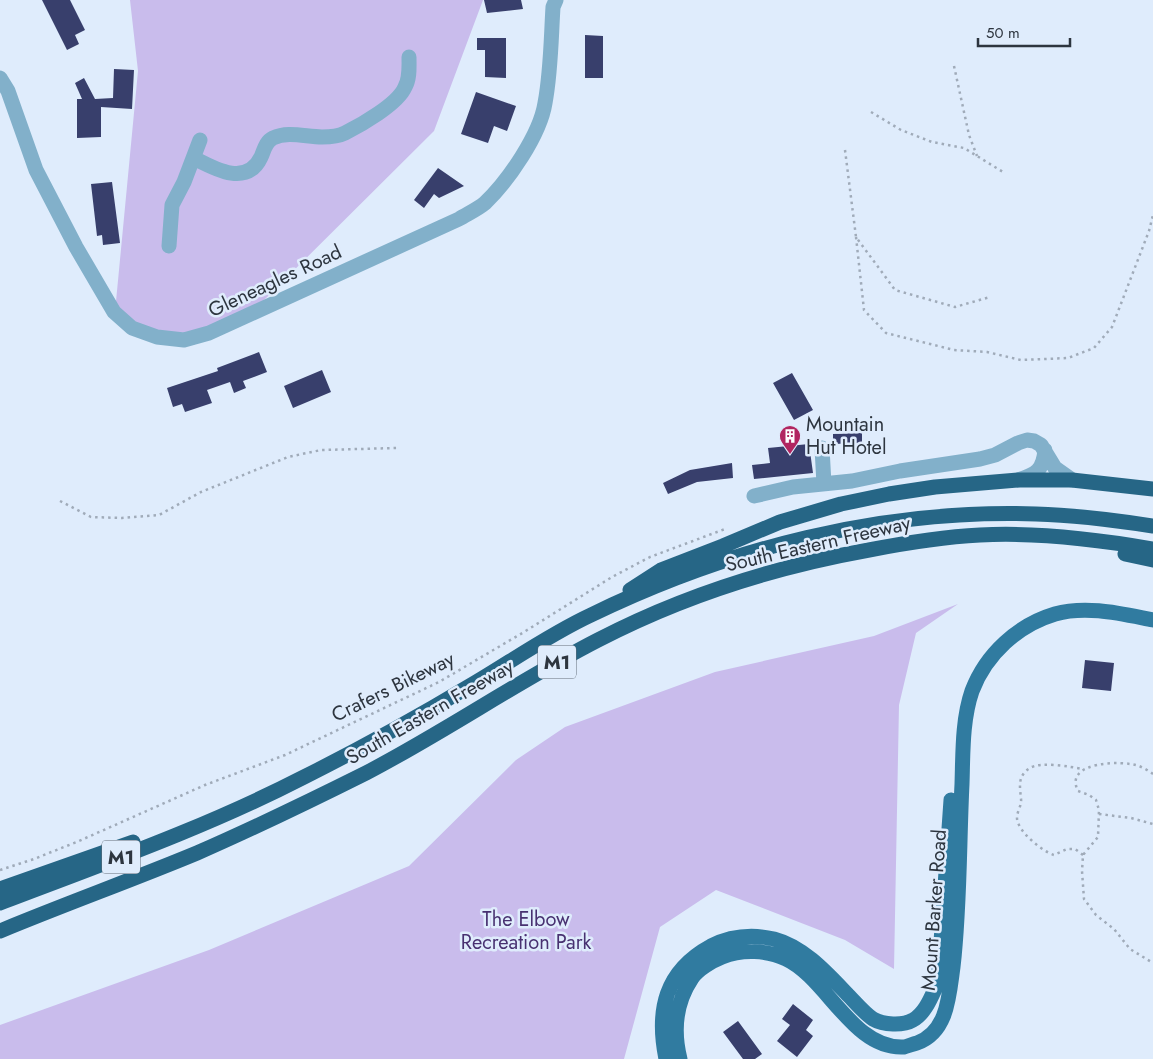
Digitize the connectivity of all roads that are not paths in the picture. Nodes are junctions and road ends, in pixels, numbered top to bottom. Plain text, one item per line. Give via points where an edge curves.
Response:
1 (556, 0) edge
2 (409, 57) dead end
3 (0, 78) edge
4 (200, 140) dead end
5 (194, 158) junction
6 (169, 246) dead end
7 (822, 448) dead end
8 (1045, 450) junction
9 (1018, 480) junction
10 (1072, 480) junction
11 (824, 484) junction
12 (1153, 489) edge
13 (754, 496) dead end
14 (1153, 526) edge
15 (1046, 535) junction
16 (1153, 549) edge
17 (1153, 560) edge
18 (1153, 614) edge
19 (588, 616) junction
20 (1153, 620) edge
21 (241, 807) junction
22 (0, 889) edge
23 (0, 903) edge
24 (0, 931) edge
25 (756, 944) junction
26 (666, 1059) edge
27 (680, 1059) edge

1 - 3 street, Gleneagles Road via 545,105 519,160 502,185 483,204 459,219 209,333 184,340 132,328 114,312 36,170 8,91
2 - 5 street via 406,86 399,98 343,134 324,137 291,134 273,138 251,170 236,174 218,170
4 - 5 street
5 - 6 street via 172,205
7 - 11 street
8 - 9 street via 1039,470
8 - 10 street via 1055,468
8 - 11 street via 1037,442 1025,441 980,459
9 - 10 highway
9 - 19 highway via 898,493 842,504 780,522 661,570
10 - 12 highway
11 - 13 street
14 - 19 highway, South Eastern Freeway / M1 via 1102,518 989,514 904,520 838,530 710,564
15 - 16 highway, South Eastern Freeway / M1 via 1112,541
15 - 17 highway
15 - 24 highway, South Eastern Freeway / M1 via 980,535 915,542 784,568 722,586 600,639 395,757 250,829
18 - 25 main road, Mount Barker Road via 1100,604 1054,607 1015,625 992,645 977,664 960,706 935,988 924,1010 913,1020 895,1024 874,1019 809,957 791,945 773,939
19 - 21 highway, South Eastern Freeway / M1 via 359,749
20 - 25 main road, Mount Barker Road via 1100,611 1056,614 1018,631 1002,645 982,671 967,707 958,901 947,1008 938,1029 925,1040 904,1047 883,1044 853,1023 807,973 788,959
21 - 22 highway
21 - 23 highway, South Eastern Freeway / M1 via 160,842
25 - 26 main road, Mount Barker Road via 734,937 698,953 682,966 666,998 662,1042
25 - 27 main road, Mount Barker Road via 713,961 694,975 676,1018

